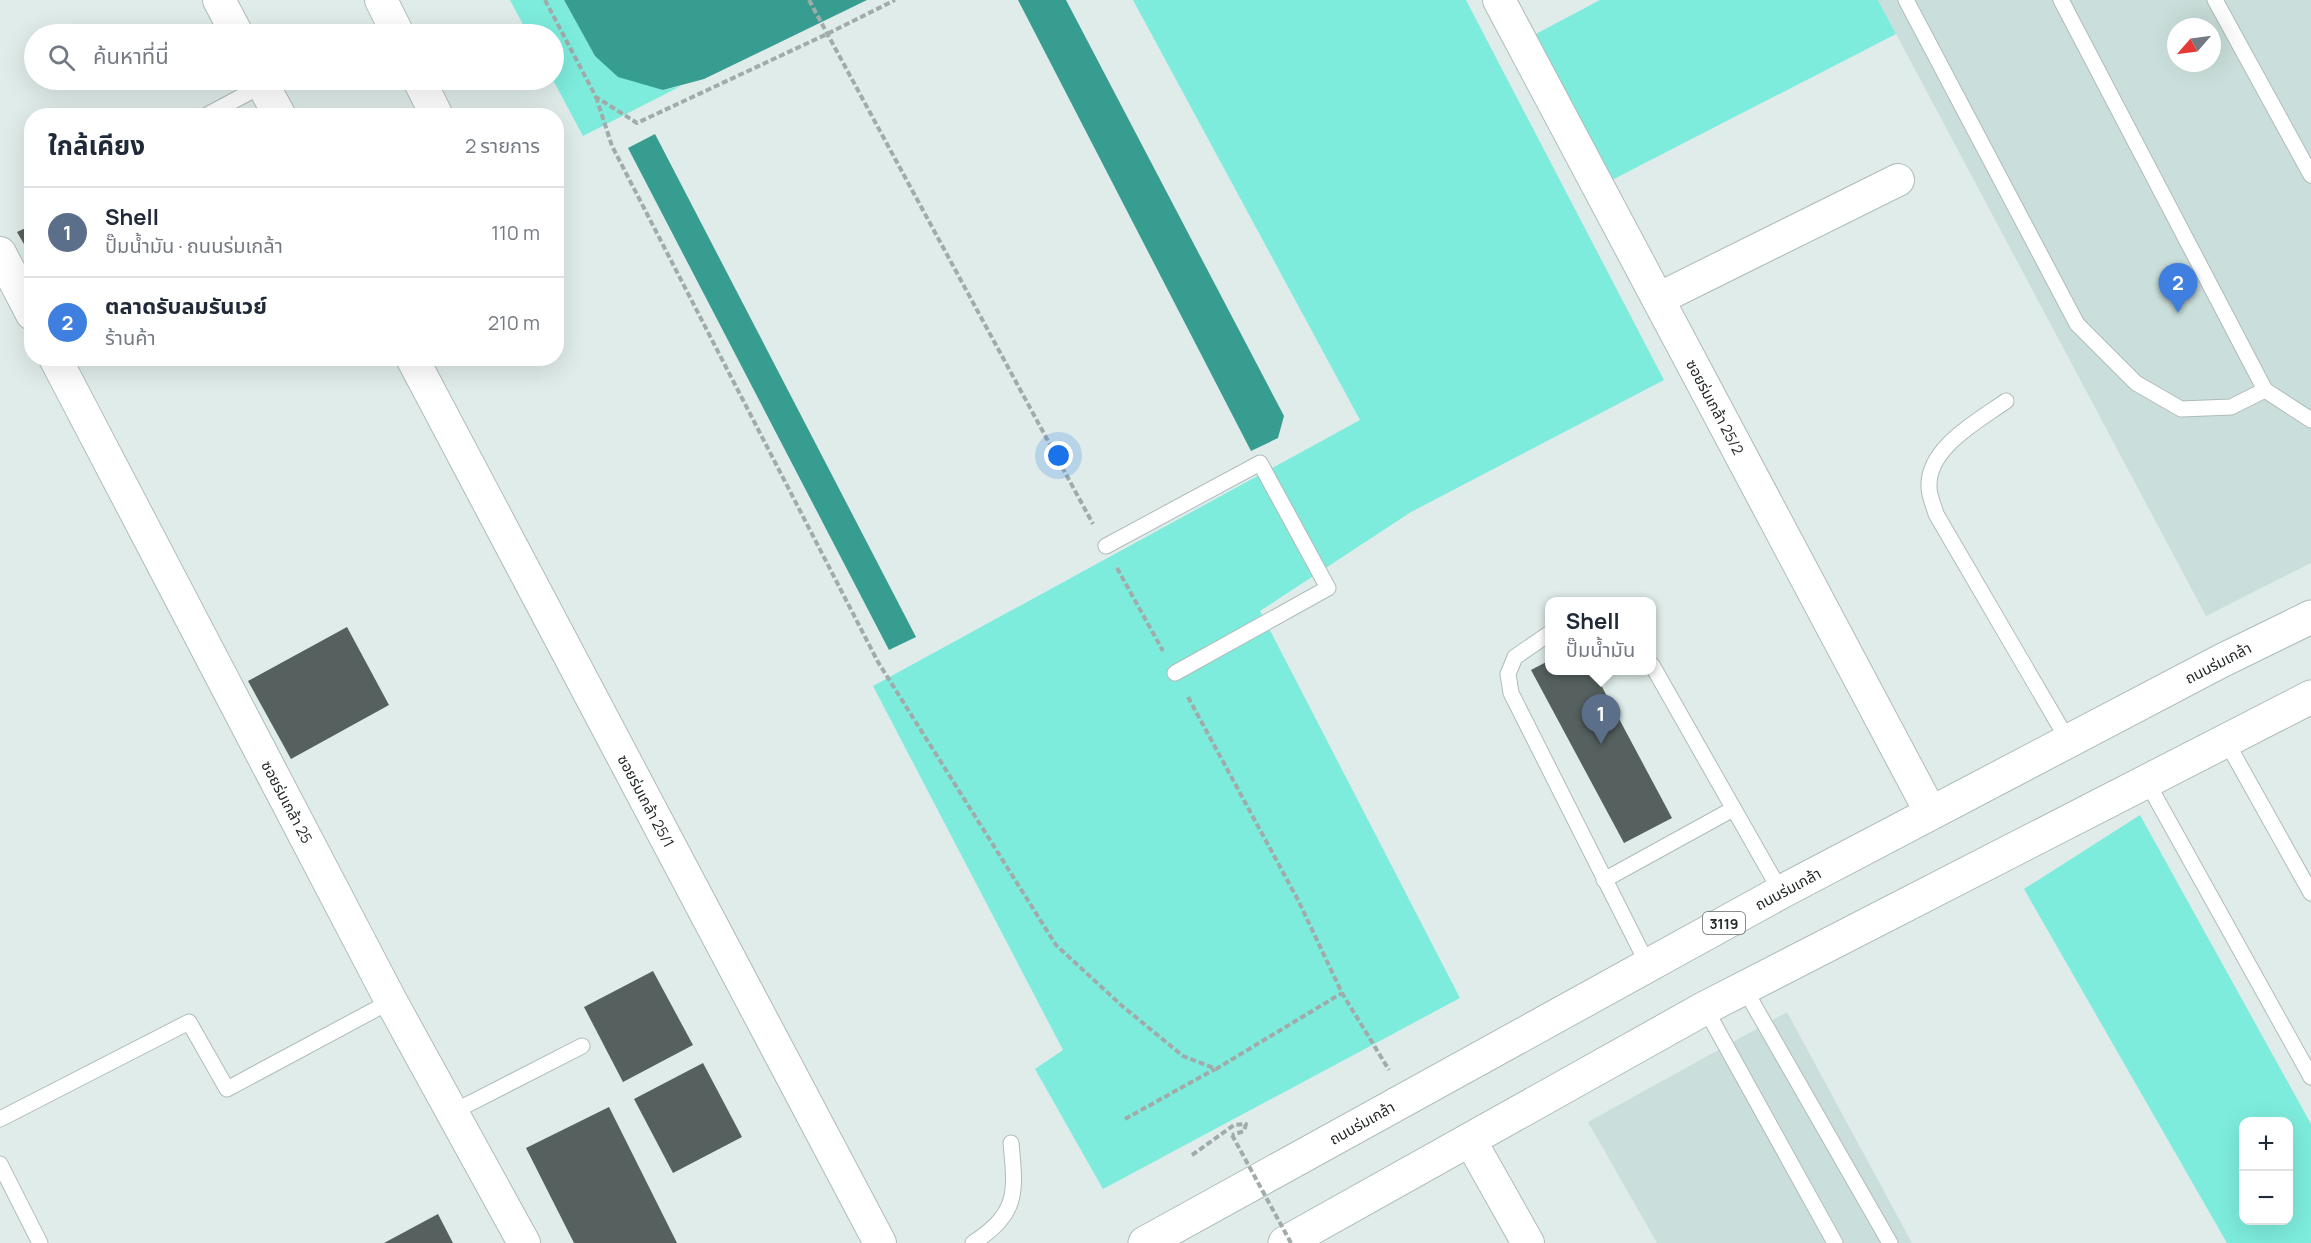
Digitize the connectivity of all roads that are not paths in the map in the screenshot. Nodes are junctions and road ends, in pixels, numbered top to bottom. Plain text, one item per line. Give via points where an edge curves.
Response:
1 (219, 0) edge
2 (381, 0) edge
3 (1499, 0) edge
4 (1906, 0) edge
5 (2061, 0) edge
6 (2215, 0) edge
7 (232, 24) edge
8 (393, 24) edge
9 (249, 90) edge
10 (266, 90) edge
11 (424, 90) edge
12 (218, 108) edge
13 (276, 108) edge
14 (433, 108) edge
15 (2311, 175) edge
16 (1898, 180) dead end
17 (0, 253) edge
18 (24, 299) edge
19 (1658, 299) junction
20 (59, 366) edge
21 (416, 366) edge
22 (2265, 390) junction
23 (2006, 401) dead end
24 (2311, 420) edge
25 (1106, 546) dead end
26 (2311, 617) edge
27 (1545, 636) edge
28 (1656, 672) edge
29 (1175, 673) dead end
30 (2310, 701) edge
31 (2226, 741) junction
32 (2069, 742) junction
33 (2146, 782) junction
34 (1733, 809) junction
35 (1931, 813) junction
36 (1604, 880) junction
37 (1781, 892) junction
38 (2311, 893) edge
39 (1648, 964) junction
40 (1744, 988) junction
41 (391, 1001) junction
42 (1706, 1008) junction
43 (582, 1046) dead end
44 (2311, 1077) edge
45 (453, 1112) junction
46 (0, 1119) edge
47 (1470, 1140) junction
48 (1011, 1143) dead end
49 (0, 1164) edge
50 (40, 1243) edge
51 (524, 1243) edge
52 (880, 1243) edge
53 (973, 1243) edge
54 (1145, 1243) edge
55 (1285, 1243) edge
56 (1528, 1243) edge
57 (1835, 1243) edge
58 (1890, 1243) edge

1 - 7 street
2 - 8 street
3 - 19 street, ซอยร่มเกล้า 25/2
4 - 22 lane via 2077,324 2136,383 2181,409 2232,407
5 - 22 lane
6 - 15 lane
9 - 12 lane
10 - 13 street
11 - 14 street
16 - 19 street
17 - 18 street
19 - 35 street, ซอยร่มเกล้า 25/2
20 - 41 street, ซอยร่มเกล้า 25
21 - 52 street, ซอยร่มเกล้า 25/1
22 - 24 lane
23 - 32 lane via 1961,432 1933,462 1929,488 1936,514
25 - 29 lane via 1260,463 1266,473 1328,588
26 - 32 main road, ถนนร่มเกล้า / 3119
27 - 36 lane via 1515,657 1508,674 1511,693
28 - 34 lane
30 - 31 main road
31 - 33 main road
31 - 38 lane
32 - 35 main road, ถนนร่มเกล้า / 3119
33 - 40 main road
33 - 44 lane
34 - 36 lane
34 - 37 lane
35 - 37 main road, ถนนร่มเกล้า / 3119
36 - 39 lane
37 - 39 main road, ถนนร่มเกล้า / 3119
39 - 54 main road, ถนนร่มเกล้า / 3119
40 - 42 main road
40 - 58 lane
41 - 45 street, ซอยร่มเกล้า 25
41 - 46 lane via 227,1089 189,1022
42 - 47 main road
42 - 57 lane
43 - 45 lane
45 - 51 street, ซอยร่มเกล้า 25
47 - 55 main road
47 - 56 street
48 - 53 lane via 1015,1180 1010,1208 992,1230
49 - 50 lane

